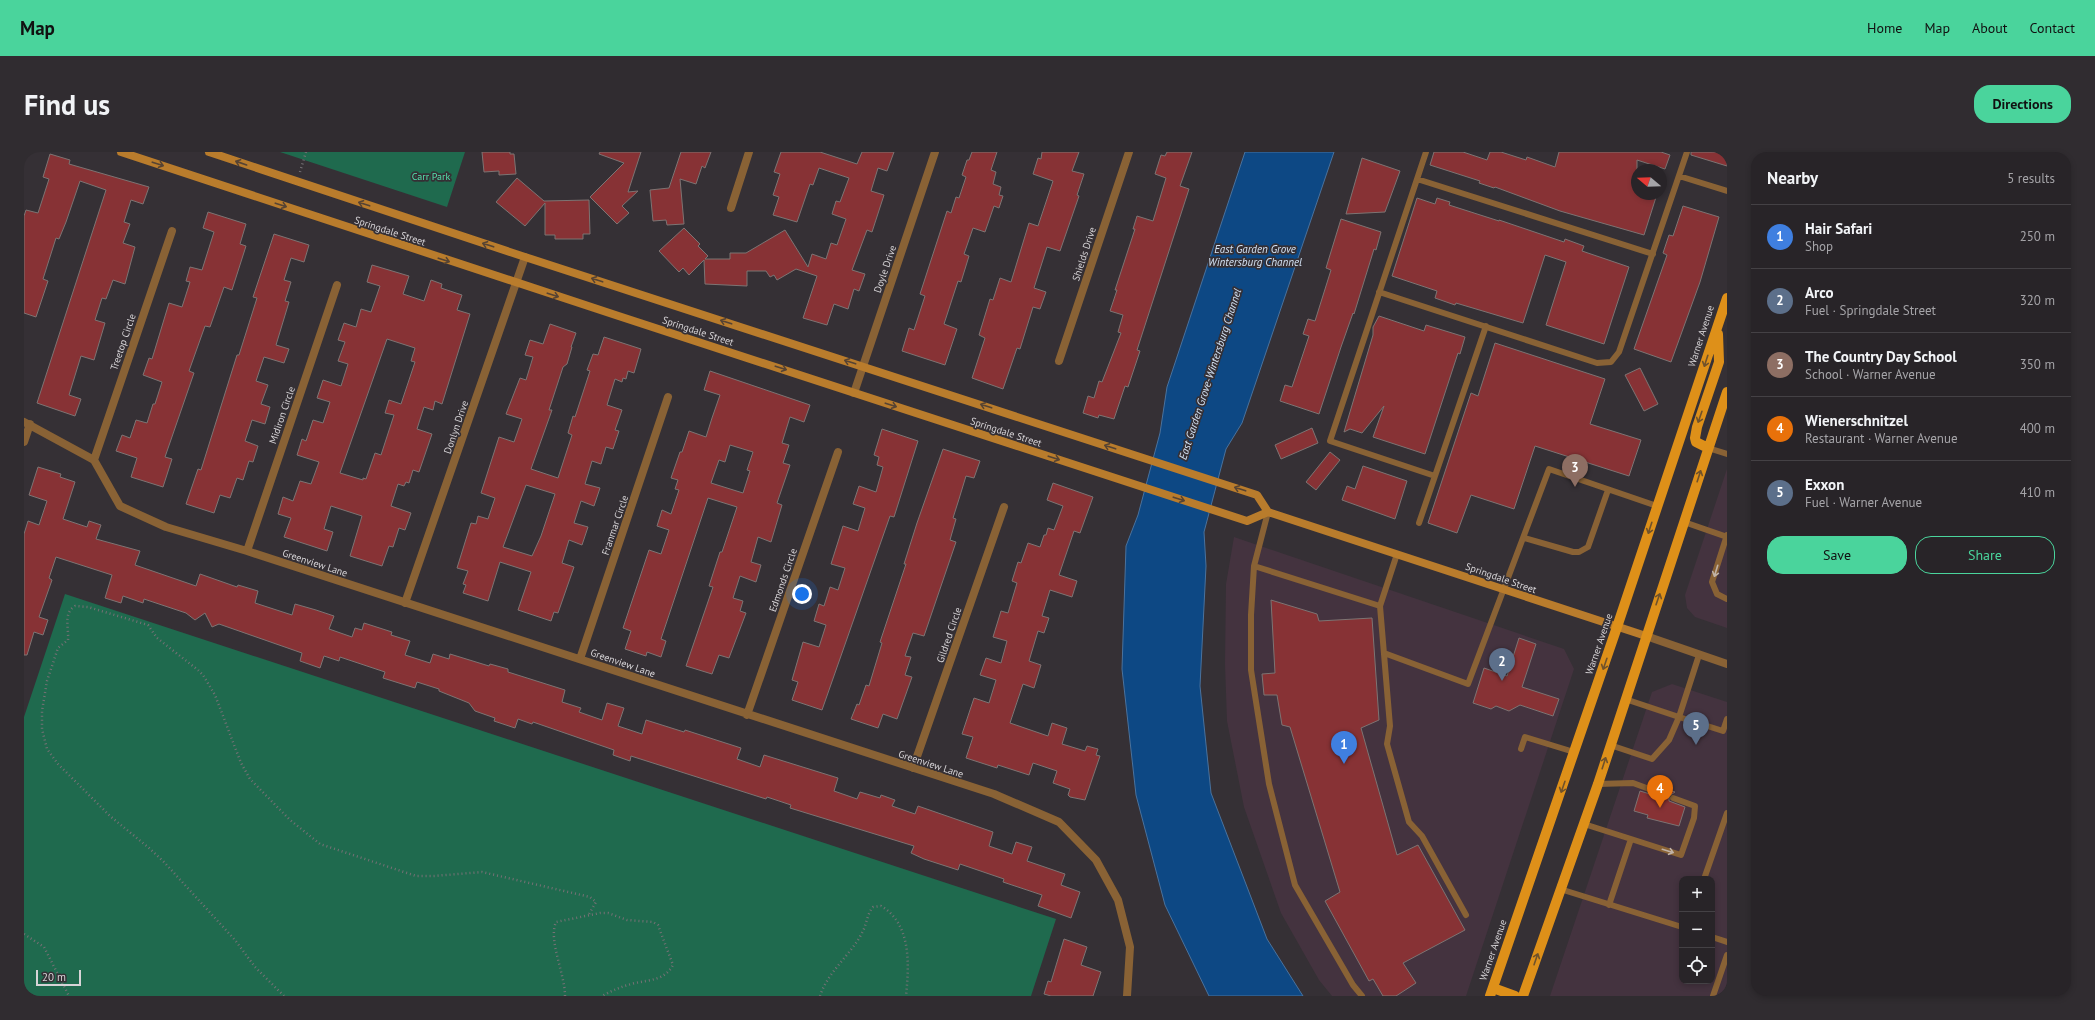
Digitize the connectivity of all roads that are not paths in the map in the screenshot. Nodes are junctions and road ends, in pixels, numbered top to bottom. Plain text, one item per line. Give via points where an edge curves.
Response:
1 (121, 152) edge
2 (209, 152) edge
3 (749, 152) edge
4 (935, 152) edge
5 (1129, 152) edge
6 (1426, 152) edge
7 (1687, 152) edge
8 (1678, 176) junction
9 (1417, 179) junction
10 (1727, 191) edge
11 (731, 208) dead end
12 (172, 231) dead end
13 (1653, 254) junction
14 (525, 257) junction
15 (516, 284) junction
16 (336, 285) dead end
17 (1379, 292) junction
18 (1727, 298) edge
19 (1486, 326) junction
20 (1718, 326) junction
21 (1059, 361) dead end
22 (863, 366) junction
23 (1727, 392) edge
24 (854, 393) junction
25 (668, 397) dead end
26 (27, 423) edge
27 (24, 442) edge
28 (1708, 448) junction
29 (838, 452) dead end
30 (1727, 454) edge
31 (94, 460) junction
32 (1435, 476) junction
33 (1608, 490) junction
34 (1657, 506) junction
35 (1004, 507) dead end
36 (1268, 512) junction
37 (1684, 522) junction
38 (1419, 523) dead end
39 (1727, 536) edge
40 (1524, 538) junction
41 (247, 551) junction
42 (1397, 554) junction
43 (1254, 566) junction
44 (1504, 591) junction
45 (1727, 599) edge
46 (405, 603) junction
47 (1380, 606) junction
48 (1617, 627) junction
49 (1646, 636) junction
50 (1384, 653) junction
51 (1699, 655) junction
52 (580, 659) junction
53 (1727, 664) edge
54 (1625, 699) junction
55 (747, 715) junction
56 (1679, 717) junction
57 (1727, 719) edge
58 (1610, 745) junction
59 (1521, 749) dead end
60 (1574, 752) junction
61 (913, 768) junction
62 (1598, 784) junction
63 (1660, 793) dead end
64 (1673, 798) dead end
65 (1727, 813) edge
66 (1584, 824) junction
67 (1631, 840) junction
68 (1705, 876) edge
69 (1560, 889) junction
70 (1609, 904) junction
71 (1466, 915) dead end
72 (1679, 926) edge
73 (1715, 938) edge
74 (1727, 942) edge
75 (1727, 955) edge
76 (1491, 992) edge
77 (1127, 996) edge
78 (1362, 996) edge
79 (1515, 996) edge
80 (1523, 996) edge
81 (1713, 996) edge

1 -> 15 main road, Springdale Street
14 -> 2 main road, Springdale Street
3 - 11 street
4 - 22 street, Doyle Drive
5 - 21 street, Shields Drive
6 - 9 lane
7 - 8 lane
8 - 10 lane
8 - 13 lane
9 - 13 lane
9 - 17 lane
12 - 31 street, Treetop Circle
13 - 19 lane via 1619,352 1610,362 1597,364
14 - 15 street, Donlyn Drive
22 -> 14 main road, Springdale Street
15 -> 24 main road, Springdale Street
15 - 46 street, Donlyn Drive
16 - 41 street, Midiron Circle
17 - 19 lane
17 - 32 lane via 1330,441
18 - 20 main road, Warner Avenue
19 - 32 lane
20 -> 28 main road via 1719,362 1694,438 1696,442
20 -> 34 main road, Warner Avenue
22 - 24 street, Doyle Drive
36 -> 22 main road, Springdale Street via 1257,495
23 - 28 main road
24 -> 36 main road, Springdale Street via 1247,521
25 - 52 street, Franmar Circle
26 - 27 street
26 - 31 street
28 - 30 lane
37 -> 28 main road
29 - 55 street, Edmonds Circle
31 - 41 street, Greenview Lane via 120,506 166,527
32 - 38 lane
33 - 34 lane
33 - 40 lane via 1588,547 1580,552
33 - 40 lane via 1549,469
34 -> 48 main road, Warner Avenue
35 - 61 street, Gildred Circle
36 - 42 main road, Springdale Street
36 - 43 lane
37 - 39 lane
49 -> 37 main road
39 -> 45 lane via 1712,582 1717,594
40 - 44 lane
41 - 46 street, Greenview Lane
42 - 44 main road, Springdale Street
42 - 47 lane
43 - 47 lane
43 - 78 lane via 1251,670 1270,791 1295,885 1353,985
44 - 48 main road, Springdale Street
44 - 50 lane via 1468,684
46 - 52 street, Greenview Lane
47 - 50 lane
48 - 49 main road, Springdale Street
48 -> 60 main road, Warner Avenue
49 - 51 street, Springdale Street
49 - 54 main road
50 - 71 lane via 1390,726 1387,744 1409,822 1422,836
51 - 53 street, Springdale Street
51 - 56 lane
52 - 55 street, Greenview Lane
54 - 56 lane
54 - 58 main road
55 - 61 street, Greenview Lane
56 - 57 lane via 1723,731
56 - 58 lane via 1669,740 1652,759
62 -> 58 main road
59 - 60 lane via 1525,737
60 -> 76 main road, Warner Avenue
61 - 77 street, Greenview Lane via 994,794 1059,822 1096,860 1118,900 1130,947
62 - 63 lane via 1633,783
62 - 66 main road
67 -> 64 lane via 1681,855 1694,818 1695,806
65 - 68 lane
66 - 67 lane
66 - 69 main road
67 - 70 lane
69 - 70 lane
80 -> 69 main road
70 - 72 lane
73 - 74 lane
75 - 81 lane
76 - 79 main road

